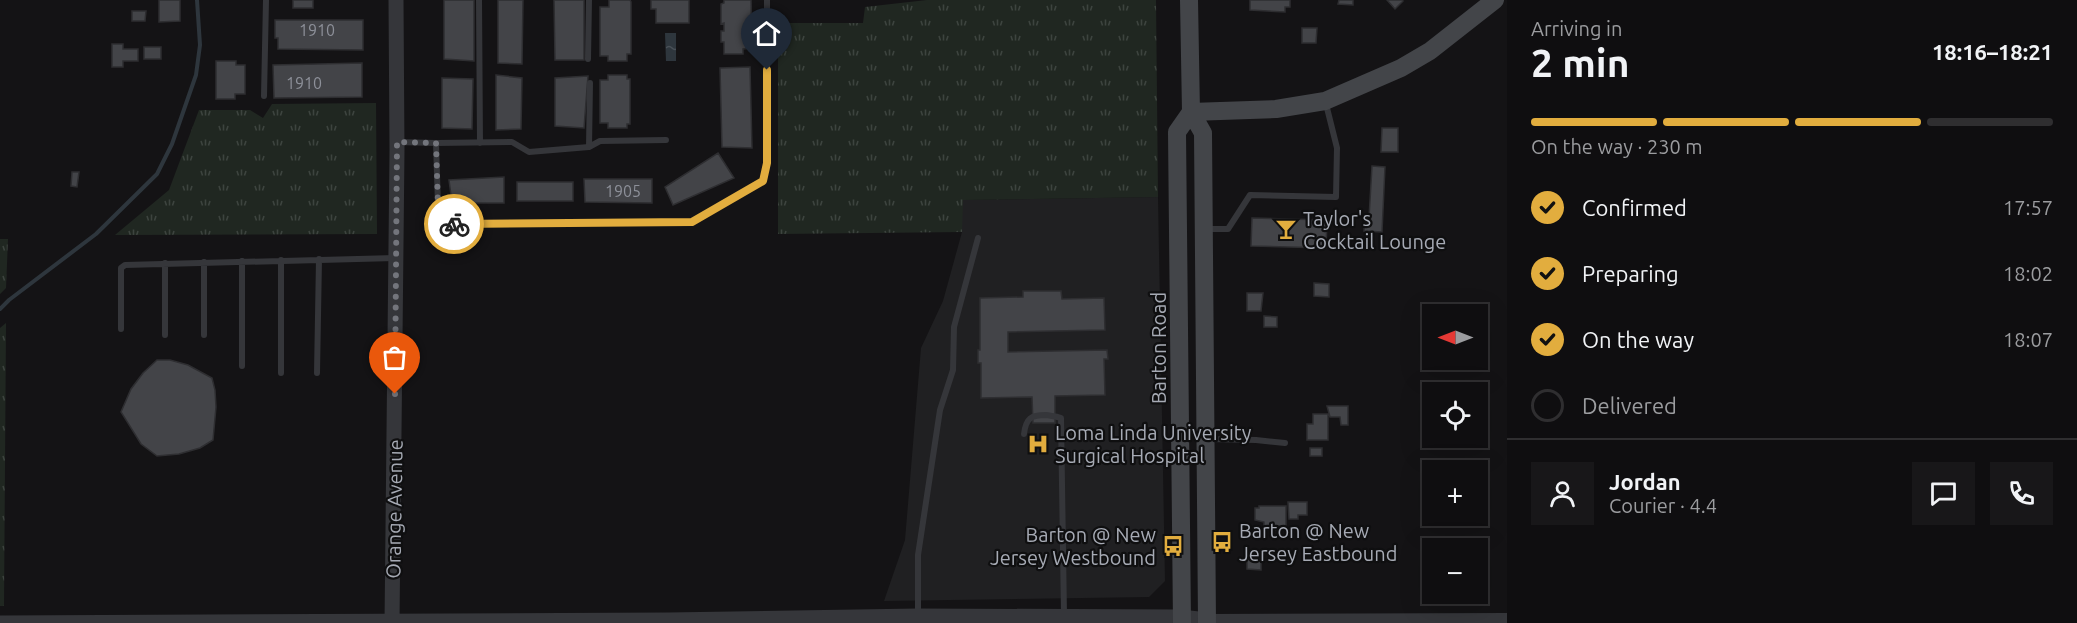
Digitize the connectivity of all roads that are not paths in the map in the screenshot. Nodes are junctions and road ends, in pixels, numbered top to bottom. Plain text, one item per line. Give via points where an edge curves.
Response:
1 (266, 0) edge
2 (396, 0) edge
3 (479, 0) edge
4 (589, 0) edge
5 (767, 0) edge
6 (1189, 0) edge
7 (1495, 0) edge
8 (588, 59) dead end
9 (590, 83) dead end
10 (264, 96) dead end
11 (1325, 101) junction
12 (1191, 112) junction
13 (666, 140) dead end
14 (397, 142) junction
15 (480, 142) junction
16 (436, 143) junction
17 (589, 147) junction
18 (1203, 229) junction
19 (978, 238) dead end
20 (396, 258) junction
21 (319, 259) junction
22 (281, 260) junction
23 (242, 261) junction
24 (204, 262) junction
25 (165, 263) junction
26 (121, 328) dead end
27 (165, 335) dead end
28 (204, 335) dead end
29 (242, 366) dead end
30 (280, 373) dead end
31 (317, 373) dead end
32 (1024, 434) dead end
33 (1205, 439) junction
34 (1285, 443) dead end
35 (918, 616) junction
36 (1064, 616) junction
37 (1507, 619) edge
38 (762, 620) edge
39 (894, 620) edge
40 (1181, 620) edge
41 (522, 621) edge
42 (623, 621) edge
43 (668, 621) edge
44 (1207, 621) edge
45 (287, 622) edge
46 (392, 622) edge
47 (0, 623) edge

1 - 10 lane
2 - 14 street, Orange Avenue
3 - 15 lane
4 - 8 lane
5 - 16 lane via 767,163 763,181 692,222 452,224 438,206
6 - 12 main road, Barton Road
7 - 11 main road via 1431,51
9 - 17 lane
11 - 12 main road via 1276,109
11 - 18 lane via 1337,148 1335,197 1250,195 1228,229
12 - 18 main road, Barton Road via 1203,133
12 - 40 main road, Barton Road via 1177,132
13 - 17 lane via 600,141
14 - 16 lane
14 - 20 street, Orange Avenue
15 - 16 lane
15 - 17 lane via 512,142 529,152
18 - 33 main road, Barton Road
19 - 35 lane via 954,327 953,370 940,410 918,555
20 - 21 lane
20 - 46 street, Orange Avenue
21 - 22 lane
21 - 31 lane
22 - 23 lane
22 - 30 lane
23 - 24 lane
23 - 29 lane
24 - 25 lane
24 - 28 lane
25 - 26 lane via 121,268
25 - 27 lane
32 - 36 lane via 1030,417 1061,418
33 - 34 lane
33 - 44 main road, Barton Road
35 - 36 street
35 - 39 street
36 - 40 street
37 - 44 street
38 - 39 street
38 - 43 street
40 - 44 street
41 - 42 street
41 - 46 street
42 - 43 street
45 - 46 street
45 - 47 street

